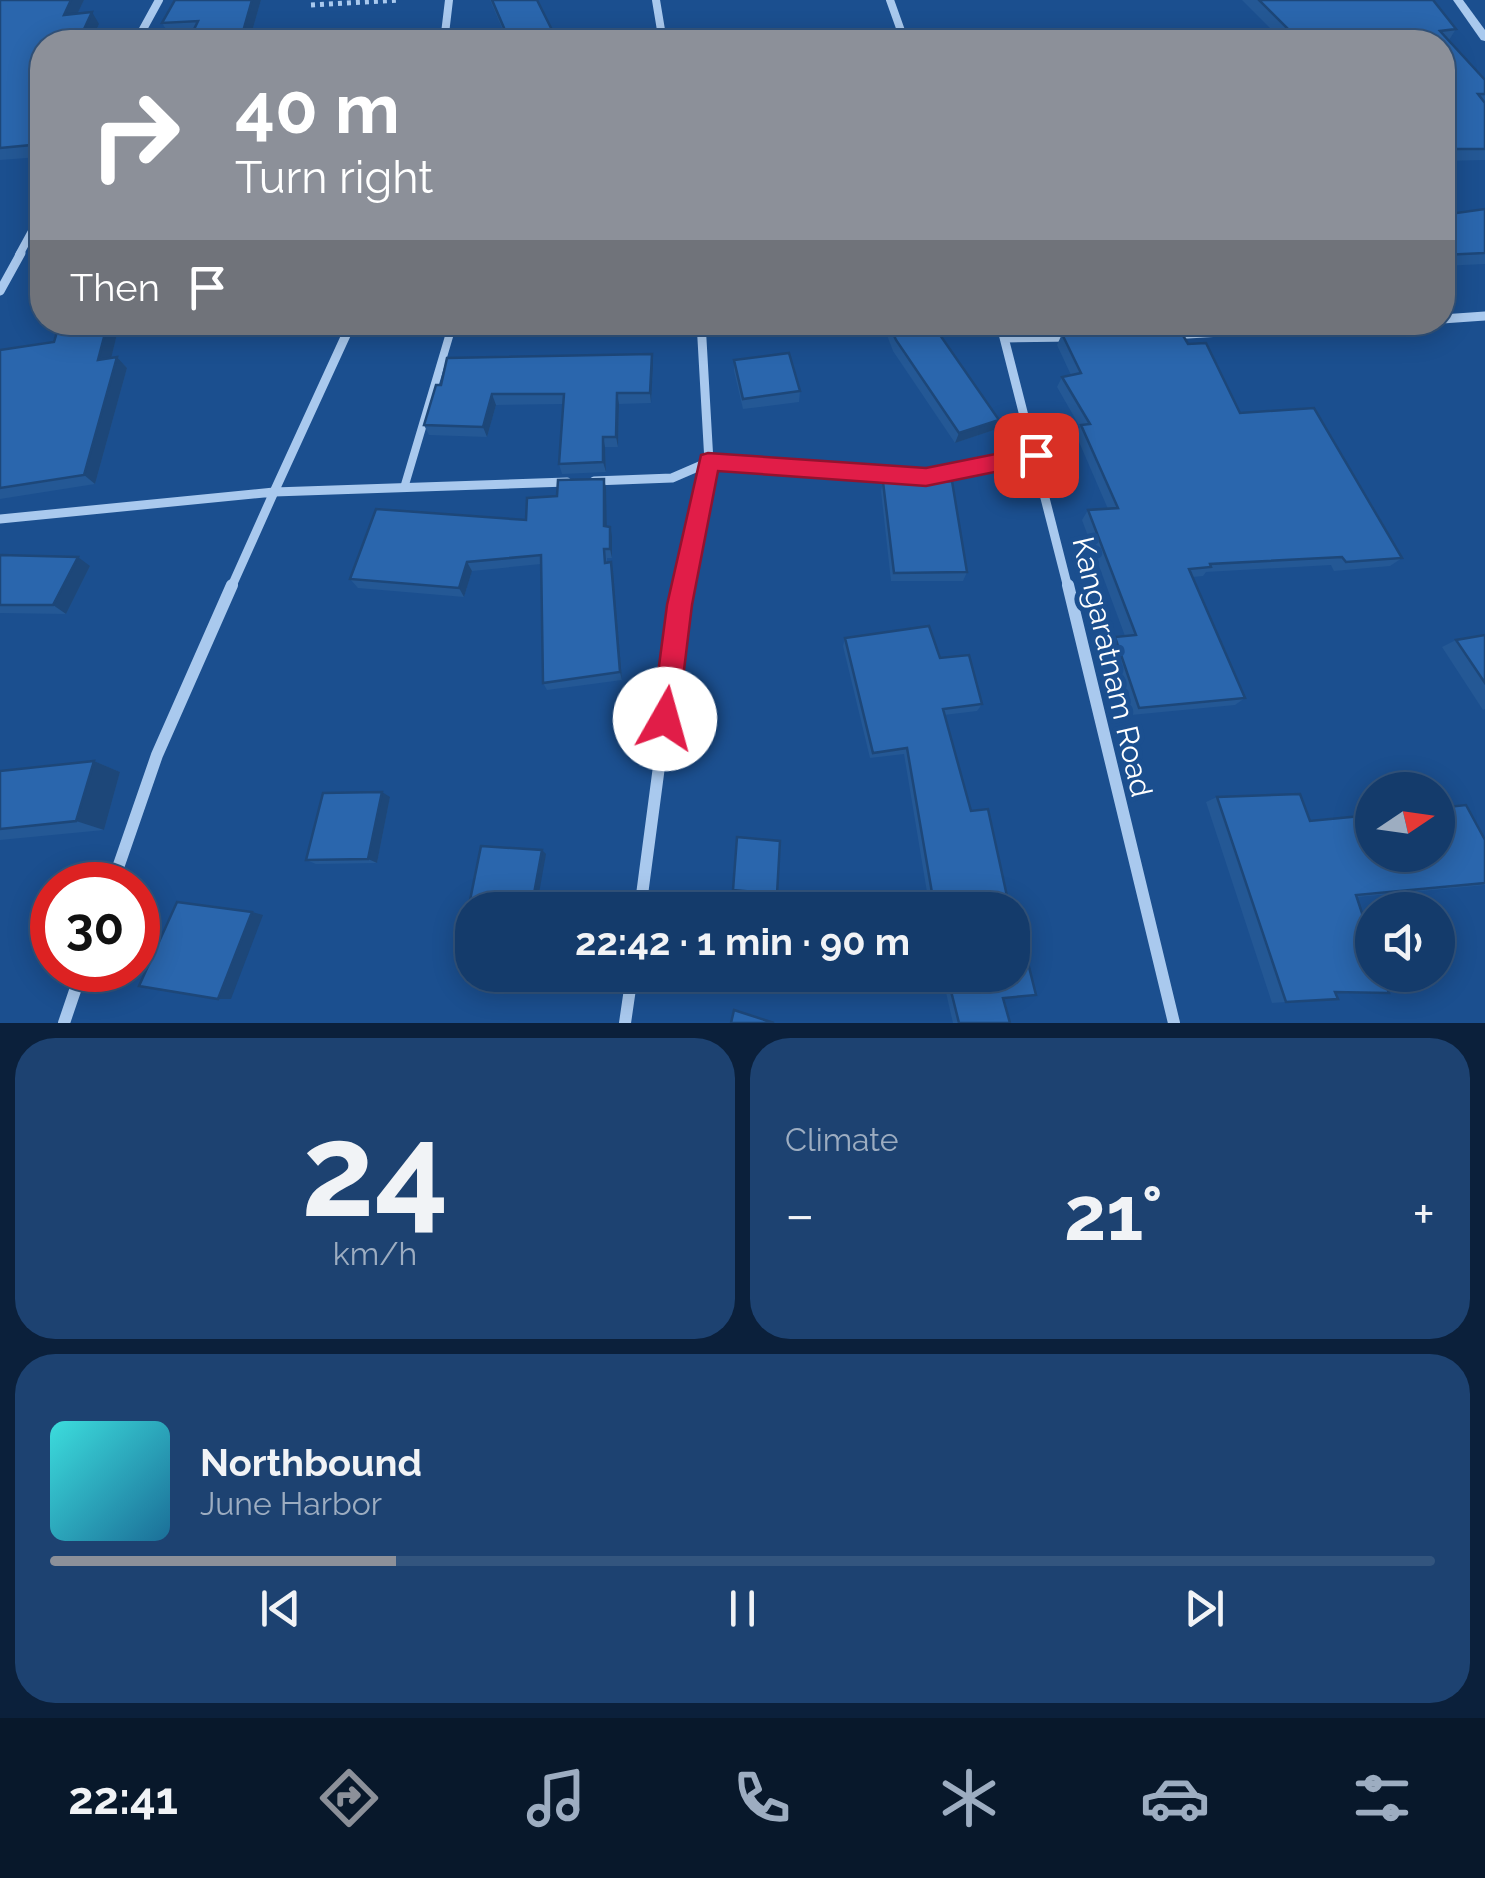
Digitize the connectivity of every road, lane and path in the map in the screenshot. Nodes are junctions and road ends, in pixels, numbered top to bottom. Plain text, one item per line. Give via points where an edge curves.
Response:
1 (159, 0) edge
2 (400, 0) edge
3 (448, 0) edge
4 (656, 0) edge
5 (890, 0) edge
6 (1458, 0) edge
7 (311, 5) dead end
8 (143, 30) edge
9 (445, 30) edge
10 (661, 30) edge
11 (901, 30) edge
12 (1485, 38) edge
13 (30, 235) edge
14 (0, 291) edge
15 (1485, 316) edge
16 (1455, 318) edge
17 (346, 335) edge
18 (450, 335) edge
19 (702, 335) edge
20 (1004, 335) edge
21 (1172, 335) edge
22 (1156, 336) edge
23 (1081, 337) edge
24 (1005, 338) junction
25 (1036, 455) junction
26 (708, 462) junction
27 (404, 488) junction
28 (274, 492) junction
29 (0, 519) edge
30 (120, 862) edge
31 (642, 892) edge
32 (75, 992) edge
33 (630, 992) edge
34 (64, 1023) edge
35 (625, 1023) edge
36 (1174, 1023) edge

1 - 8 street
2 - 7 path
3 - 9 street
4 - 10 street
5 - 11 street
6 - 12 street
13 - 14 street
15 - 16 street
17 - 28 street
18 - 27 street
19 - 26 street
20 - 24 street, Kangaratnam Road
21 - 22 street
23 - 24 street
24 - 25 street, Kangaratnam Road
25 - 26 street via 926,477
25 - 36 street, Kangaratnam Road
26 - 27 street via 672,478
26 - 31 street via 680,605
27 - 28 street
28 - 29 street
28 - 30 street via 157,755
32 - 34 street
33 - 35 street

